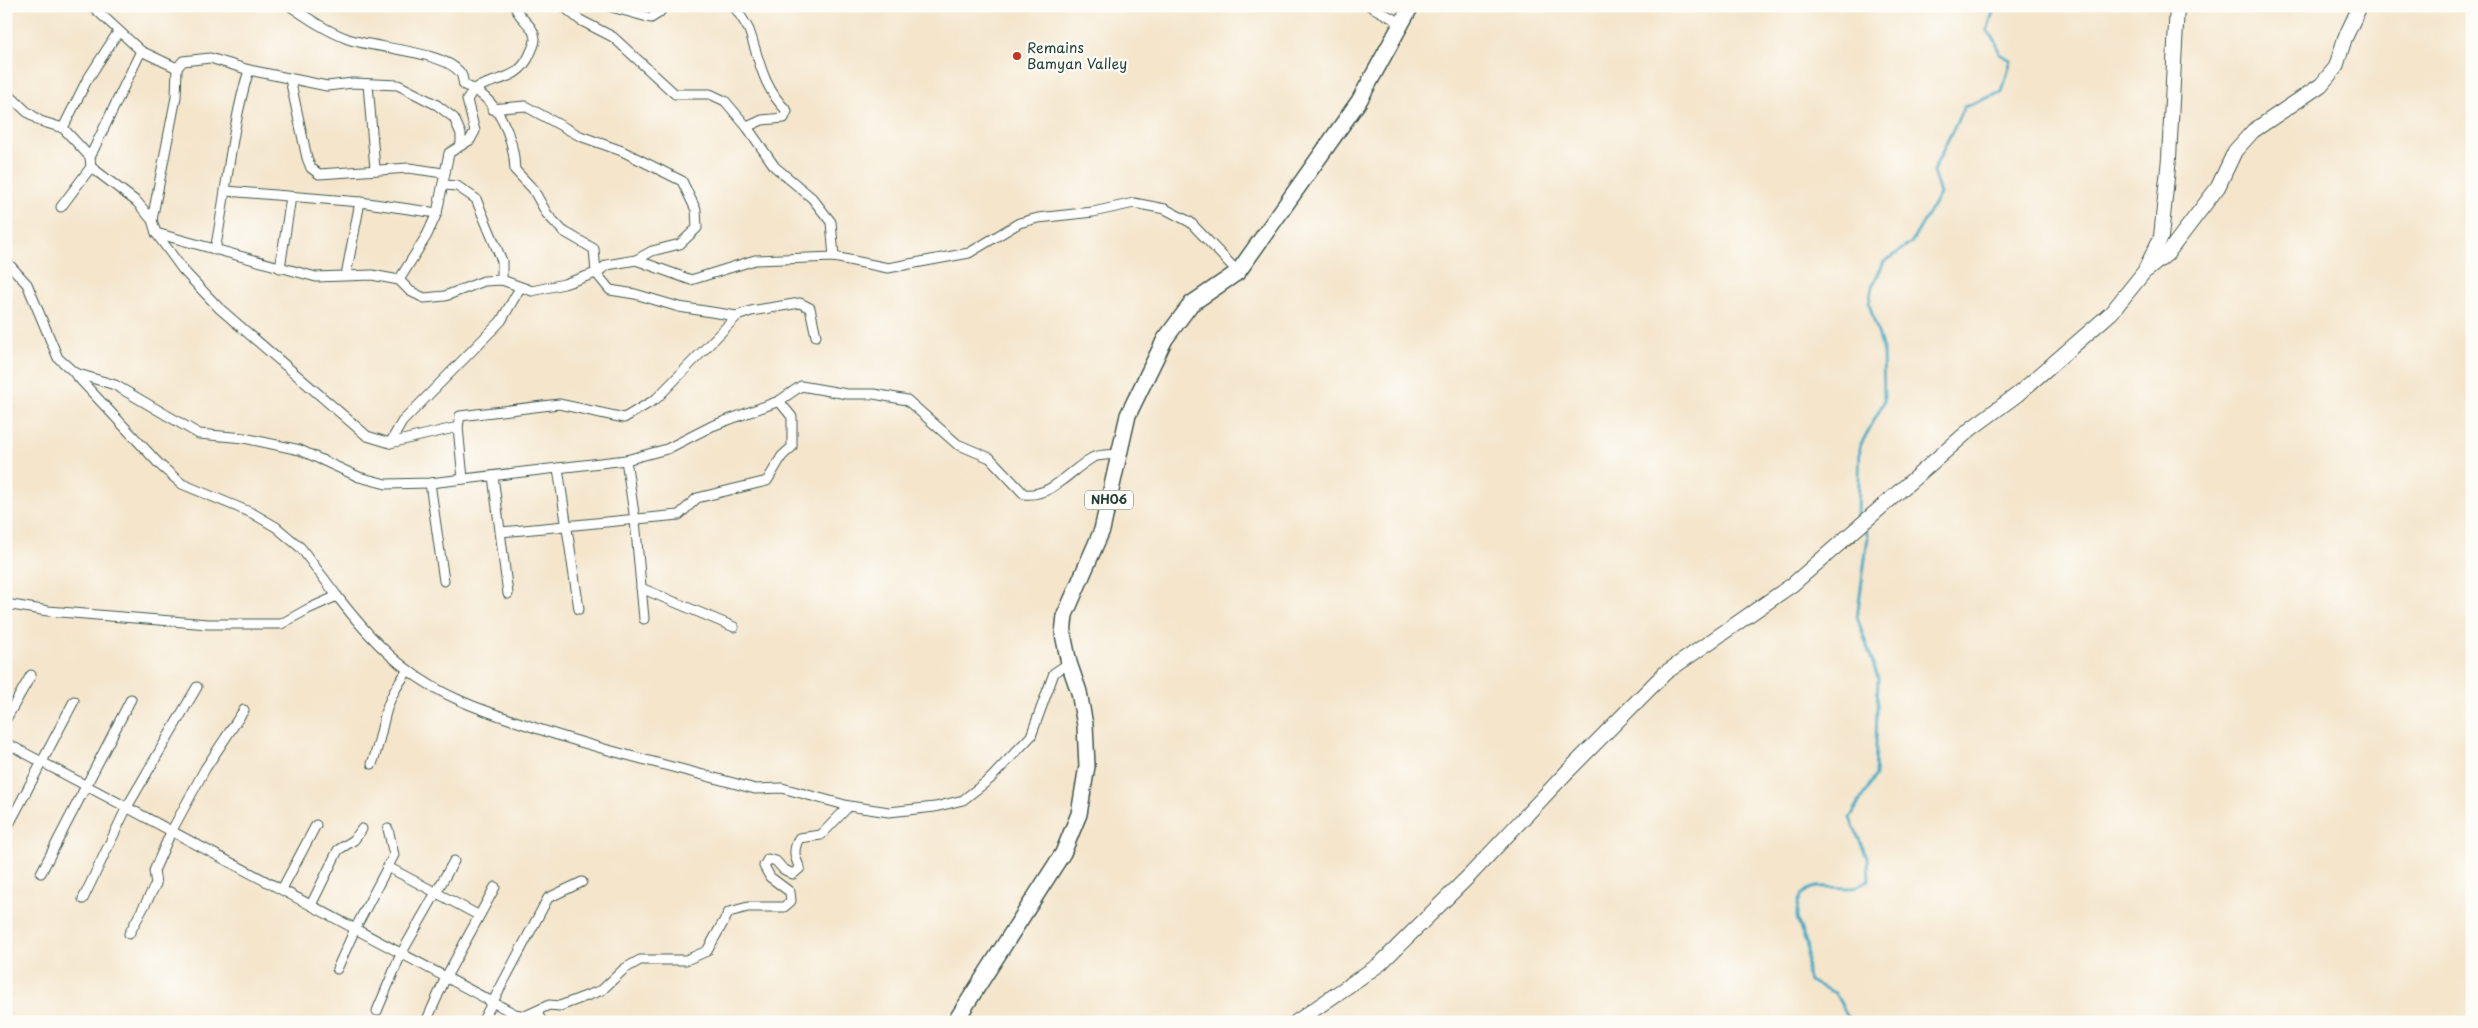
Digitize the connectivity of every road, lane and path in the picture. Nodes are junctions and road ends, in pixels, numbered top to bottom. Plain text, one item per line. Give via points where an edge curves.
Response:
1 (92, 6) edge
2 (290, 6) edge
3 (515, 6) edge
4 (564, 6) edge
5 (608, 6) edge
6 (664, 6) edge
7 (734, 6) edge
8 (1370, 6) edge
9 (1411, 6) edge
10 (2177, 6) edge
11 (2360, 6) edge
12 (1403, 24) junction
13 (118, 32) junction
14 (141, 50) junction
15 (177, 68) junction
16 (249, 70) junction
17 (290, 79) junction
18 (368, 84) junction
19 (475, 89) junction
20 (6, 92) edge
21 (492, 108) junction
22 (748, 127) junction
23 (63, 128) junction
24 (461, 145) junction
25 (90, 157) junction
26 (91, 167) junction
27 (375, 169) junction
28 (443, 174) junction
29 (444, 185) junction
30 (226, 191) junction
31 (291, 197) junction
32 (360, 202) junction
33 (61, 207) dead end
34 (437, 213) junction
35 (152, 220) junction
36 (156, 233) junction
37 (215, 250) junction
38 (834, 257) junction
39 (636, 260) junction
40 (6, 261) edge
41 (280, 268) junction
42 (596, 272) junction
43 (1238, 272) junction
44 (2144, 272) junction
45 (346, 275) junction
46 (399, 280) junction
47 (502, 280) junction
48 (520, 288) junction
49 (737, 316) junction
50 (816, 336) dead end
51 (75, 373) junction
52 (779, 400) junction
53 (458, 427) junction
54 (390, 443) junction
55 (1120, 454) junction
56 (626, 460) junction
57 (558, 468) junction
58 (493, 476) junction
59 (463, 479) junction
60 (430, 483) junction
61 (635, 520) junction
62 (566, 527) junction
63 (501, 532) junction
64 (444, 581) dead end
65 (641, 588) junction
66 (508, 594) dead end
67 (337, 596) junction
68 (6, 604) edge
69 (579, 609) dead end
70 (644, 619) dead end
71 (734, 627) dead end
72 (1068, 663) junction
73 (408, 670) junction
74 (31, 676) dead end
75 (196, 687) dead end
76 (131, 700) dead end
77 (74, 701) dead end
78 (244, 710) dead end
79 (6, 719) edge
80 (6, 743) edge
81 (41, 762) junction
82 (372, 764) dead end
83 (85, 786) junction
84 (849, 806) junction
85 (127, 807) junction
86 (316, 824) dead end
87 (362, 829) dead end
88 (388, 829) dead end
89 (6, 830) edge
90 (172, 832) junction
91 (454, 861) dead end
92 (388, 867) junction
93 (41, 873) dead end
94 (582, 882) dead end
95 (496, 886) dead end
96 (282, 889) junction
97 (436, 892) junction
98 (84, 899) dead end
99 (311, 905) junction
100 (478, 916) junction
101 (355, 930) junction
102 (129, 934) dead end
103 (402, 954) junction
104 (337, 969) dead end
105 (446, 977) junction
106 (492, 1001) junction
107 (378, 1011) dead end
108 (537, 1012) junction
109 (426, 1022) edge
110 (482, 1022) edge
111 (542, 1022) edge
112 (954, 1022) edge
113 (1296, 1022) edge

1 - 13 street
2 - 19 street via 350,40 390,47 452,65 461,74 464,85
3 - 19 street via 518,15 533,32 535,41 528,57 518,72
4 - 22 street via 580,20 613,38 675,94 710,94 725,101
5 - 6 street via 651,18
7 - 22 street via 748,28 758,63 773,97 787,111 784,118 762,120
8 - 12 street
9 - 12 main road, NH06
10 - 44 main road via 2161,237
11 - 44 main road via 2336,67 2321,85 2252,131 2235,151 2218,187 2198,214 2167,254
12 - 43 main road, NH06 via 1359,101
13 - 14 street
13 - 23 street via 86,82
14 - 15 street
14 - 25 street
15 - 16 street via 183,61 210,58
15 - 35 street via 176,96
16 - 17 street
16 - 30 street via 238,107
17 - 18 street via 327,86
17 - 27 street via 311,168 319,174
18 - 24 street via 398,85 437,105 454,118 461,134
18 - 27 street
19 - 21 street via 484,95
19 - 24 street via 466,100 475,131 470,140
20 - 23 street via 33,116
21 - 39 street via 525,106 580,136 622,151 682,181 696,210 697,228 680,244 652,251
21 - 42 street via 508,130 515,170 563,231 594,250
22 - 38 street via 775,166 812,198 831,222
23 - 25 street
24 - 28 street via 449,153
25 - 26 street
26 - 33 street
26 - 35 street via 137,202
27 - 28 street via 409,168
28 - 29 street
29 - 34 street
29 - 47 street via 457,186 476,199 502,261
30 - 31 street
30 - 37 street
31 - 32 street
31 - 41 street
32 - 34 street
32 - 45 street
34 - 46 street
35 - 36 street
36 - 37 street
36 - 54 street via 183,270 219,308 367,436
37 - 41 street
38 - 39 street via 755,260 691,280
38 - 43 street via 888,268 970,253 1019,223 1134,203 1165,209 1190,222
39 - 42 street via 608,265
40 - 51 street via 27,284 58,358
41 - 45 street via 316,276
42 - 48 street via 532,291
42 - 49 street via 610,290 679,307
43 - 55 main road, NH06 via 1191,304 1165,339 1128,415
44 - 113 main road via 2111,313 2083,339 1972,428 1792,586 1665,673 1380,964
45 - 46 street
46 - 47 street via 424,298 445,296 484,281
47 - 48 street
48 - 54 street via 501,321 402,422
49 - 50 street via 800,302 810,308
49 - 53 street via 656,400 624,418 559,404 460,416
51 - 60 street via 115,385 199,434 244,438 300,450 359,477 386,484
51 - 67 street via 160,465 182,484 252,513 276,527 301,548
52 - 55 street via 801,386 907,400 957,444 990,458 1024,494 1036,495 1056,485 1094,457
52 - 56 street via 667,448
52 - 61 street via 792,417 792,447 766,481 698,498 679,515
53 - 54 street
53 - 59 street
55 - 72 main road, NH06 via 1102,530 1065,615 1063,634
56 - 57 street
56 - 61 street
57 - 58 street
57 - 62 street
58 - 59 street
58 - 63 street
59 - 60 street
60 - 64 street
61 - 62 street
61 - 65 street
62 - 63 street
62 - 69 street
63 - 66 street
65 - 70 street
65 - 71 street
67 - 68 street via 280,624 208,624
67 - 73 street via 368,635
72 - 84 street via 1054,673 1031,736 963,800 889,812
72 - 112 main road, NH06 via 1080,692 1088,766 1079,814 1063,853
73 - 82 street via 386,711 381,743
73 - 84 street via 472,706 569,740 756,789 782,788
74 - 79 street
75 - 85 street
76 - 83 street
77 - 81 street
78 - 90 street via 206,769
80 - 81 street
81 - 83 street
81 - 89 street
83 - 85 street
83 - 93 street
84 - 108 street via 821,835 798,838 794,857 800,868 793,874 776,860 768,859 764,866 770,877 790,892 791,901 784,906 737,908 730,912 707,951 686,960 640,960 624,969 602,990 560,1006 549,1005
85 - 90 street
85 - 98 street
86 - 96 street
87 - 99 street via 354,840 338,850
88 - 92 street via 394,855
90 - 96 street
90 - 102 street via 154,871 156,884
91 - 97 street
92 - 97 street
92 - 101 street
94 - 106 street via 548,898
95 - 100 street
96 - 99 street
97 - 100 street
97 - 103 street
99 - 101 street
100 - 105 street
101 - 103 street
101 - 104 street
103 - 105 street
103 - 107 street
105 - 106 street
105 - 109 street
106 - 108 street via 515,1014 526,1016
106 - 110 street
108 - 111 street

